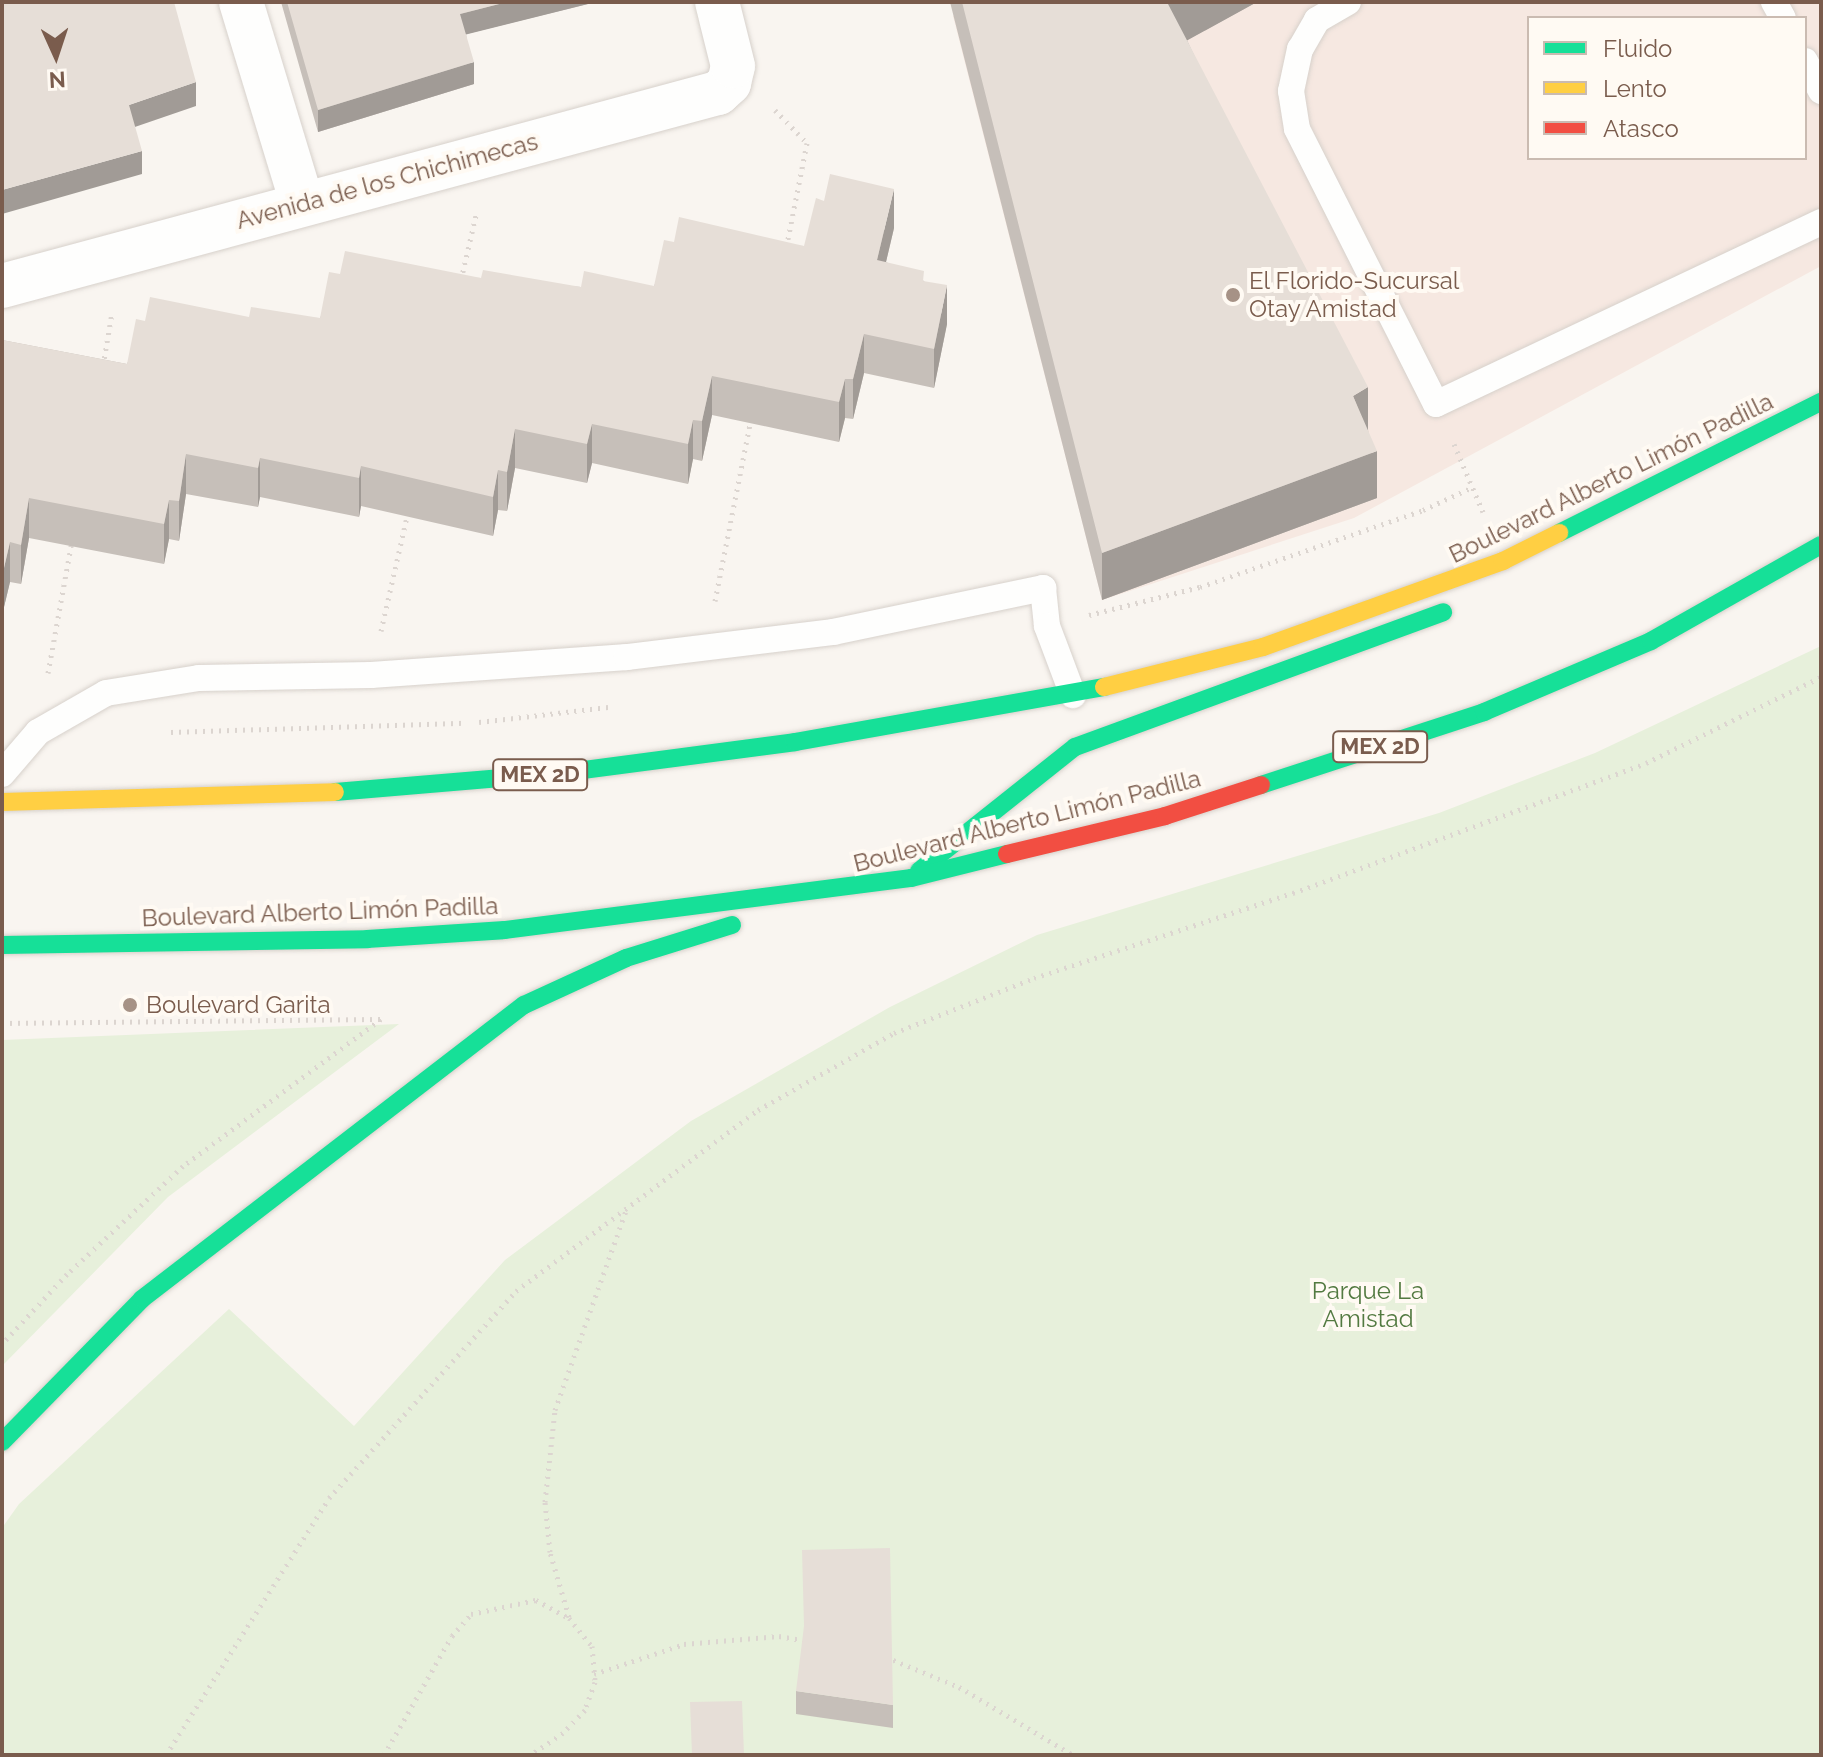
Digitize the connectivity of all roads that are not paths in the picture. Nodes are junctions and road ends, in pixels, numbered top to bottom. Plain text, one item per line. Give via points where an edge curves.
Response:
1 (241, 2) edge
2 (717, 2) edge
3 (1348, 2) edge
4 (1807, 65) edge
5 (1821, 91) edge
6 (302, 203) junction
7 (1821, 222) edge
8 (2, 286) edge
9 (1821, 402) edge
10 (1627, 502) junction
11 (1821, 545) edge
12 (1504, 582) dead end
13 (1464, 603) dead end
14 (1073, 695) junction
15 (2, 774) edge
16 (2, 802) edge
17 (911, 878) junction
18 (840, 890) junction
19 (2, 945) edge
20 (2, 1442) edge

1 - 6 street
2 - 6 street, Avenida de los Chichimecas via 731,54 729,83 718,93
3 - 7 lane via 1317,20 1300,49 1291,91 1297,129 1436,404
4 - 5 lane
6 - 8 street, Avenida de los Chichimecas
9 - 10 highway, Boulevard Alberto Limón Padilla / MEX 2D
10 - 12 highway
10 - 14 highway, Boulevard Alberto Limón Padilla / MEX 2D via 1503,561 1263,647
11 - 17 highway, Boulevard Alberto Limón Padilla / MEX 2D via 1651,641 1484,712 1165,816
13 - 17 highway via 1387,636 1130,723 1075,747
14 - 15 lane via 1047,626 1043,588 833,632 705,648 371,675 199,678 106,693 38,732
14 - 16 highway, Boulevard Alberto Limón Padilla / MEX 2D via 810,740 561,773 325,793
17 - 18 highway, Boulevard Alberto Limón Padilla / MEX 2D
18 - 19 highway, Boulevard Alberto Limón Padilla / MEX 2D via 614,919 367,939
18 - 20 highway via 626,958 524,1005 142,1299

